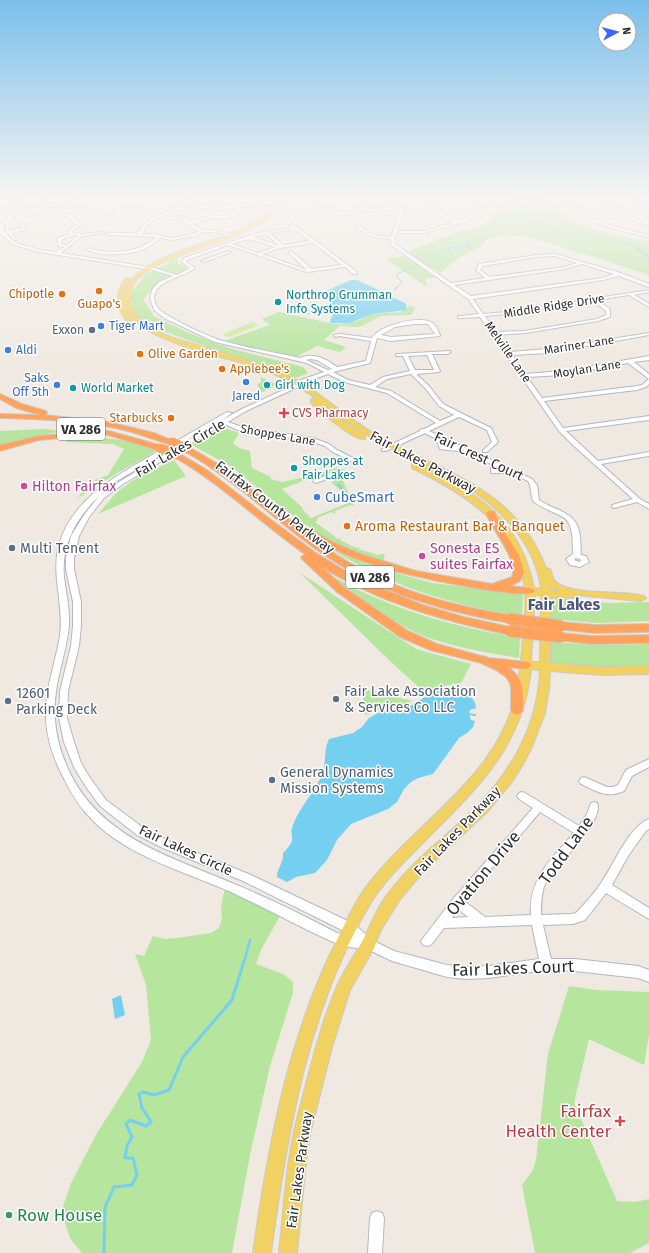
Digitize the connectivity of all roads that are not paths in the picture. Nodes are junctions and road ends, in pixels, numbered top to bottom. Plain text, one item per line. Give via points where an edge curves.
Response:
1 (72, 255) edge
2 (163, 255) edge
3 (176, 255) edge
4 (196, 255) edge
5 (210, 255) edge
6 (219, 255) edge
7 (263, 255) edge
8 (331, 255) edge
9 (408, 255) edge
10 (544, 255) edge
11 (551, 255) edge
12 (294, 256) joint
13 (215, 257) junction
14 (204, 261) dead end
15 (279, 261) junction
16 (582, 263) junction
17 (345, 266) junction
18 (145, 268) junction
19 (159, 271) junction
20 (313, 271) junction
21 (183, 274) junction
22 (355, 274) dead end
23 (619, 274) junction
24 (177, 276) junction
25 (488, 278) junction
26 (452, 284) junction
27 (649, 286) edge
28 (649, 292) edge
29 (630, 294) junction
30 (470, 298) junction
31 (594, 300) junction
32 (649, 306) edge
33 (302, 310) dead end
34 (309, 312) dead end
35 (482, 315) junction
36 (460, 317) dead end
37 (385, 330) junction
38 (496, 334) junction
39 (649, 334) edge
40 (339, 335) dead end
41 (377, 336) junction
42 (388, 338) junction
43 (373, 340) junction
44 (448, 352) dead end
45 (428, 354) junction
46 (509, 354) junction
47 (398, 355) dead end
48 (405, 355) junction
49 (649, 358) edge
50 (301, 360) junction
51 (630, 362) junction
52 (336, 369) junction
53 (328, 372) junction
54 (413, 372) junction
55 (524, 376) junction
56 (649, 377) edge
57 (649, 381) edge
58 (293, 385) junction
59 (371, 387) junction
60 (0, 396) edge
61 (541, 400) junction
62 (0, 416) edge
63 (649, 418) edge
64 (448, 419) junction
65 (81, 420) junction
66 (221, 421) junction
67 (0, 422) edge
68 (425, 430) junction
69 (562, 430) junction
70 (142, 442) junction
71 (0, 448) edge
72 (388, 448) junction
73 (485, 451) dead end
74 (649, 454) edge
75 (359, 463) dead end
76 (596, 463) junction
77 (349, 475) dead end
78 (316, 481) dead end
79 (250, 491) junction
80 (638, 500) junction
81 (614, 506) dead end
82 (649, 507) edge
83 (491, 513) junction
84 (278, 531) junction
85 (525, 536) junction
86 (577, 556) dead end
87 (454, 582) junction
88 (530, 591) junction
89 (546, 593) junction
90 (645, 598) edge
91 (649, 628) edge
92 (649, 639) edge
93 (484, 660) junction
94 (525, 665) junction
95 (544, 667) junction
96 (649, 670) edge
97 (517, 710) junction
98 (649, 763) edge
99 (584, 781) dead end
100 (522, 796) dead end
101 (594, 806) dead end
102 (539, 807) junction
103 (649, 822) edge
104 (580, 832) junction
105 (167, 845) junction
106 (158, 857) junction
107 (605, 887) junction
108 (457, 902) junction
109 (649, 914) edge
110 (536, 920) junction
111 (483, 922) junction
112 (441, 923) junction
113 (347, 935) junction
114 (427, 941) dead end
115 (368, 944) junction
116 (546, 964) junction
117 (645, 972) edge
118 (377, 1218) dead end
119 (262, 1253) edge
120 (288, 1253) edge
121 (375, 1253) edge

1 - 18 street
2 - 18 main road, Fair Lakes Parkway
3 - 18 main road, Fair Lakes Parkway
4 - 21 street via 184,260 193,268
5 - 13 street
6 - 13 street
7 - 15 street
8 - 17 street
9 - 26 street, Melville Lane
10 - 25 street via 488,262 478,268 478,271
11 - 16 street
12 - 15 street
12 - 20 street
13 - 14 street
15 - 20 street
16 - 23 street
16 - 25 street via 565,268
17 - 20 street
17 - 22 street
18 - 19 street
18 - 19 street
18 - 21 street
18 - 58 main road, Fair Lakes Parkway via 129,289 127,300 128,307 135,317 146,327 174,339 251,362
18 - 58 main road, Fair Lakes Parkway via 125,282 119,298 125,315 137,328 160,340 261,371
19 - 24 street
21 - 24 street
23 - 27 street
23 - 30 street via 603,279
24 - 50 street via 161,283 153,292 153,304 163,315 217,341
25 - 26 street
26 - 30 street, Melville Lane
28 - 29 street, Middle Ridge Drive
29 - 31 street, Middle Ridge Drive
29 - 32 street
30 - 35 street, Melville Lane
31 - 35 street, Middle Ridge Drive
31 - 38 street via 608,310 608,316 525,332
33 - 34 street
35 - 36 street, Middle Ridge Drive
35 - 38 street, Melville Lane
37 - 41 street
37 - 42 street
37 - 42 street via 398,324 429,323 438,335
38 - 46 street, Melville Lane
39 - 46 street, Mariner Lane via 548,351
40 - 43 street
41 - 42 street
41 - 43 street
43 - 52 street, Fair Lakes Circle via 368,362
44 - 45 street
45 - 48 street
45 - 54 street via 437,371
46 - 55 street, Melville Lane
47 - 48 street
48 - 54 street
49 - 51 street, Moylan Lane
50 - 52 street via 312,357
50 - 53 street
51 - 55 street, Moylan Lane via 563,373
51 - 56 street
52 - 53 street, Fair Lakes Circle
53 - 58 street, Fair Lakes Circle
53 - 59 street via 346,381
54 - 59 street via 385,379
54 - 64 street via 441,405
55 - 61 street, Melville Lane
57 - 61 street via 637,388
58 - 66 street, Fair Lakes Circle
58 - 72 main road, Fair Lakes Parkway via 342,424
59 - 64 street via 389,392
60 - 65 highway via 24,407
61 - 69 street, Melville Lane
62 - 65 highway, Fairfax County Parkway / VA 286
63 - 69 street
64 - 68 street via 436,429
64 - 73 street via 489,429 495,442
65 - 79 highway, Fairfax County Parkway / VA 286, bridge via 138,431 172,442 217,466
66 - 75 street, Shoppes Lane via 250,430 311,439
66 - 105 street, Fair Lakes Circle via 102,497 86,516 75,536 70,558 77,602 77,626 64,697 63,718 69,742 77,764 103,803 141,832
66 - 106 street, Fair Lakes Circle via 119,477 96,494 69,526 60,555 64,640 50,708 50,723 58,756 78,797 88,809 127,841
67 - 70 highway, Fairfax County Parkway / VA 286 via 73,427
68 - 72 street
68 - 86 street, Fair Crest Court via 494,464 493,472 509,470 532,483 536,501 573,522 576,527
69 - 76 street, Melville Lane
70 - 71 highway via 98,434 75,434 39,438
70 - 84 highway, Fairfax County Parkway / VA 286, bridge via 178,455 223,486
72 - 83 main road, Fair Lakes Parkway via 398,458 451,483 475,498
72 - 85 main road, Fair Lakes Parkway via 454,476 476,489 504,512
74 - 76 street
76 - 80 street, Melville Lane
77 - 78 street via 336,474
79 - 87 highway via 295,524 337,547 392,568
79 - 91 highway, Fairfax County Parkway / VA 286, bridge via 337,560 393,587 444,605 479,614 561,626 600,629
80 - 81 street
80 - 82 street, Melville Lane
83 - 87 highway via 493,522 515,557 518,576 501,585
83 - 88 main road, Fair Lakes Parkway via 520,551
84 - 92 highway, Fairfax County Parkway / VA 286, bridge via 333,569 367,587 439,614 510,631 598,640
84 - 93 highway via 341,590 404,634 441,649
85 - 89 main road, Fair Lakes Parkway via 540,563
85 - 90 main road via 537,548 550,579 558,587 571,592
87 - 88 highway
88 - 89 main road
88 - 94 main road, Fair Lakes Parkway
89 - 90 main road
89 - 95 main road, Fair Lakes Parkway
93 - 94 highway
93 - 97 highway via 500,667 516,682
94 - 95 main road
94 - 97 main road, Fair Lakes Parkway
95 - 96 main road via 601,671
95 - 115 main road, Fair Lakes Parkway via 544,693 537,722 521,758 490,800 425,861 398,892 378,921
97 - 113 main road, Fair Lakes Parkway via 514,721 491,761 461,796 408,847 375,886
98 - 99 street via 629,774 621,788 614,791 606,792
100 - 102 street
101 - 104 street, Todd Lane via 593,816
102 - 104 street
102 - 108 street, Ovation Drive
103 - 107 street via 624,853
104 - 110 street, Todd Lane via 540,883 535,909
105 - 106 street
105 - 113 street, Fair Lakes Circle via 247,878
106 - 113 street, Fair Lakes Circle
107 - 109 street
107 - 110 street via 581,916 573,919
108 - 111 street
108 - 112 street, Ovation Drive
110 - 111 street
110 - 116 street, Todd Lane
111 - 112 street
112 - 114 street, Ovation Drive
113 - 115 street, Fair Lakes Circle
113 - 119 main road, Fair Lakes Parkway via 306,1029 288,1098 273,1173
115 - 116 street, Fair Lakes Court via 392,956 447,971 489,972
115 - 120 main road, Fair Lakes Parkway via 351,973 332,1019 306,1113 300,1143
116 - 117 street, Fair Lakes Court
118 - 121 street

